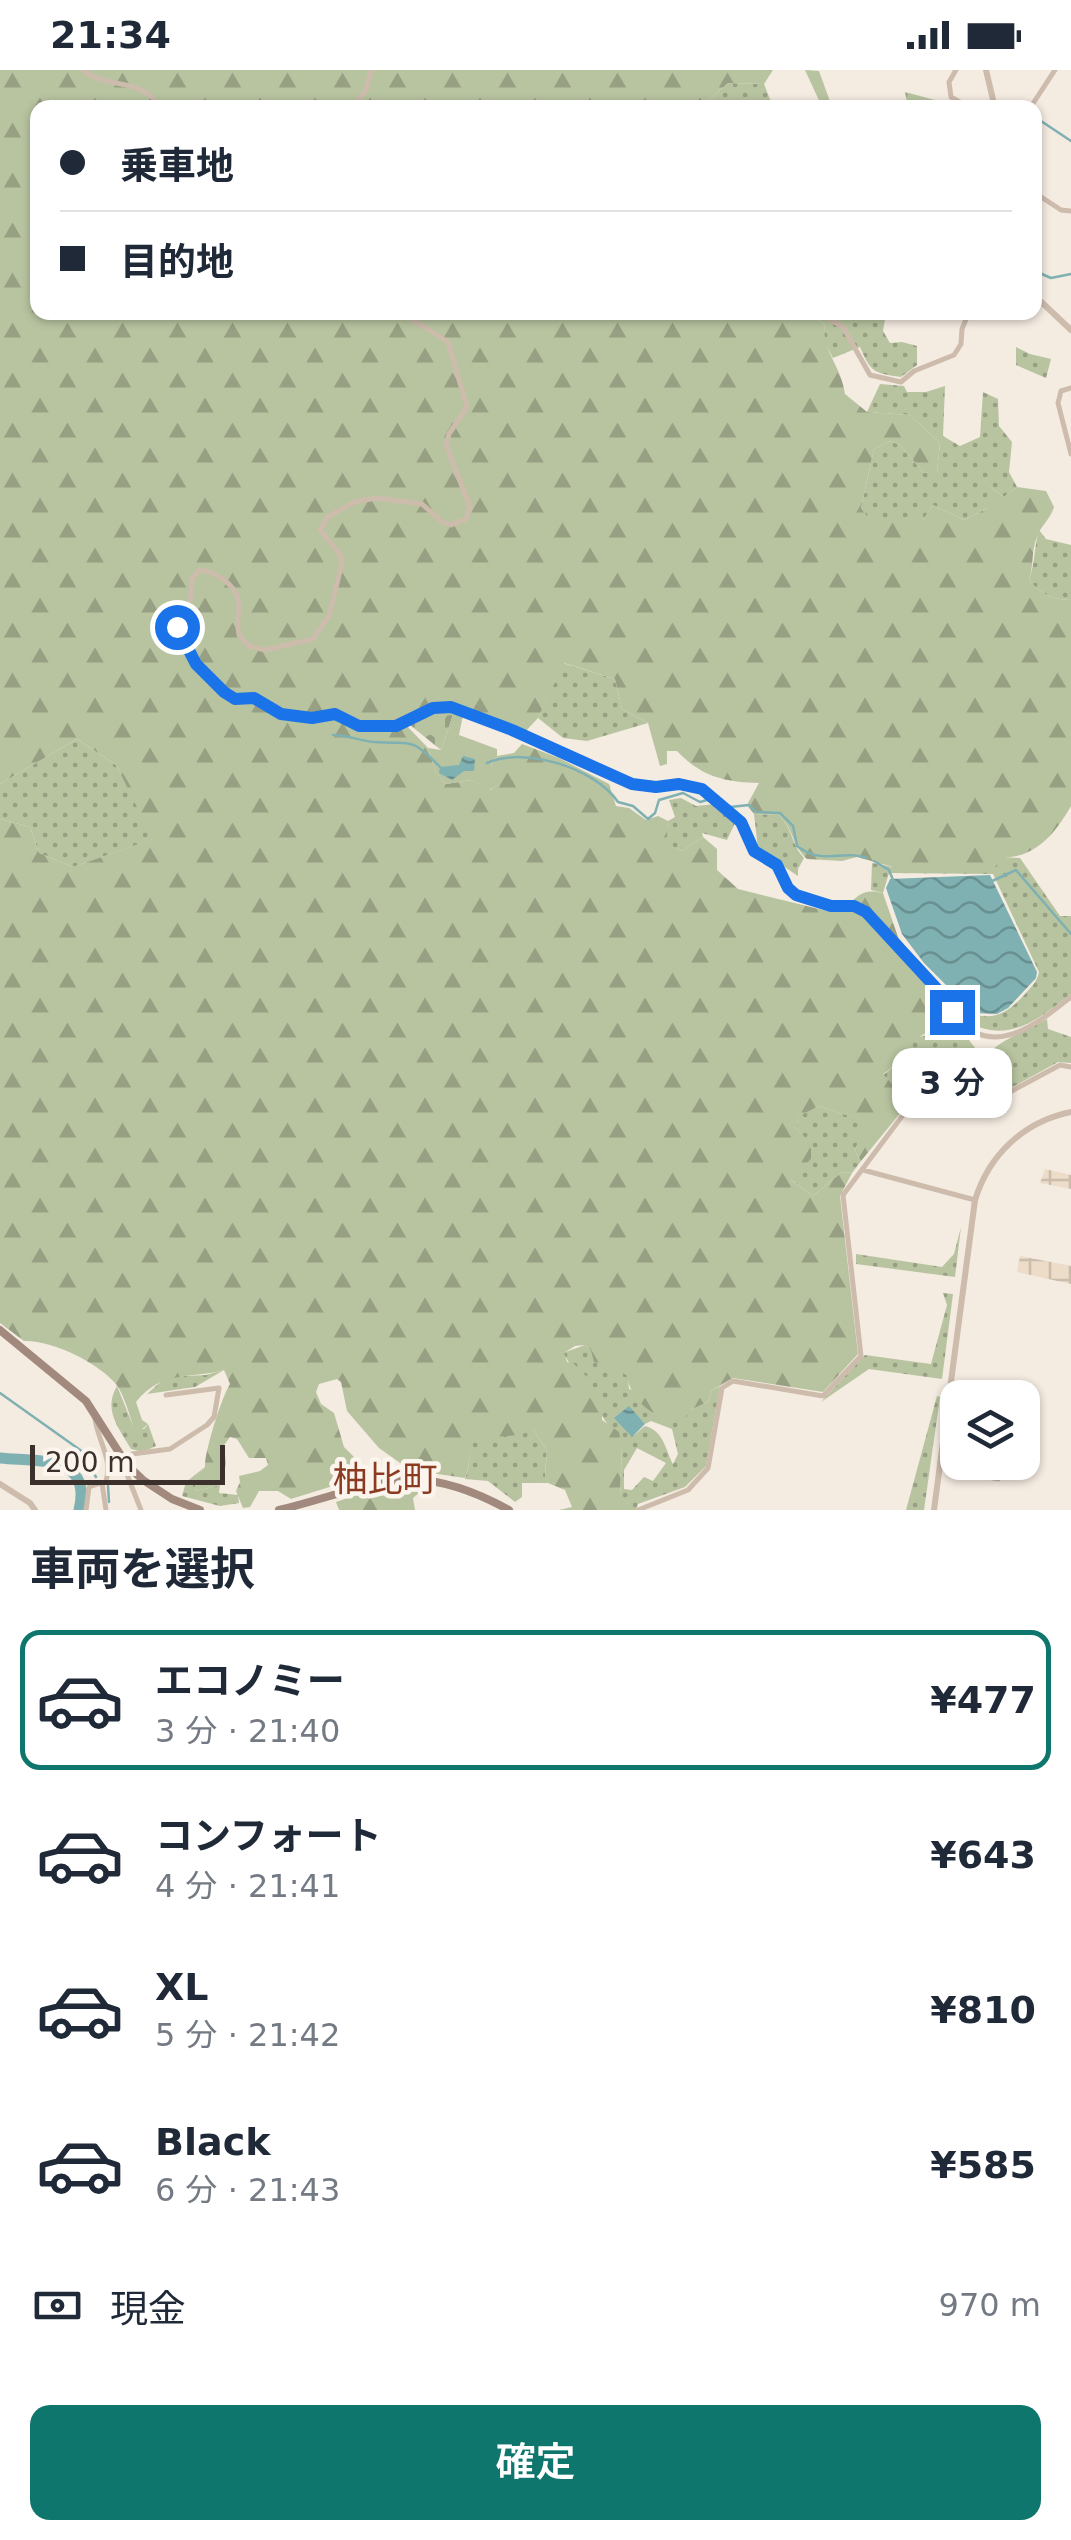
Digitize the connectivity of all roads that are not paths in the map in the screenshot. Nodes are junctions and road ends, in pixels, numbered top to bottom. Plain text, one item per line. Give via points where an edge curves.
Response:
1 (82, 70) edge
2 (371, 70) edge
3 (956, 70) edge
4 (986, 70) edge
5 (1055, 70) edge
6 (153, 100) edge
7 (358, 100) edge
8 (956, 100) edge
9 (992, 100) edge
10 (1035, 100) edge
11 (1042, 198) edge
12 (1071, 211) edge
13 (1042, 304) edge
14 (414, 320) edge
15 (831, 320) edge
16 (966, 320) edge
17 (1071, 330) edge
18 (1071, 388) edge
19 (1071, 454) edge
20 (1071, 997) edge
21 (1071, 1067) edge
22 (1071, 1112) edge
23 (863, 1170) junction
24 (974, 1200) junction
25 (0, 1330) edge
26 (166, 1395) dead end
27 (96, 1414) junction
28 (126, 1462) junction
29 (0, 1484) edge
30 (102, 1484) junction
31 (35, 1510) edge
32 (86, 1510) edge
33 (106, 1510) edge
34 (140, 1510) edge
35 (200, 1510) edge
36 (279, 1510) edge
37 (509, 1510) edge
38 (638, 1510) edge
39 (934, 1510) edge

1 - 6 street via 96,80 134,84
2 - 7 street
3 - 8 street via 949,82
4 - 9 street
5 - 10 street
11 - 12 street
13 - 17 street
14 - 20 street via 452,349 467,407 446,445 468,515 451,524 422,504 376,498 327,517 320,530 342,563 327,622 312,639 265,650 239,635 234,590 199,570 177,627 207,678 235,699 254,698 281,714 335,714 359,726 396,726 451,707 632,784 702,789 741,822 754,851 777,865 796,895 866,912 958,1020 986,1037 1022,1031
15 - 16 street via 843,327 870,375 901,382 954,355
18 - 19 street via 1061,391 1058,403
21 - 23 street via 1060,1065 982,1107 926,1084
22 - 24 street via 1006,1145
23 - 24 street
23 - 38 street via 843,1196 861,1356 823,1396 733,1381 722,1388 708,1468 688,1490
24 - 39 street
25 - 27 main road
26 - 28 street via 218,1388 214,1417 170,1449 132,1454
27 - 28 main road
27 - 30 street via 109,1466
28 - 34 street
28 - 35 main road via 172,1499
29 - 31 street
30 - 32 street via 89,1488
30 - 33 street
36 - 37 main road via 408,1478 447,1482

